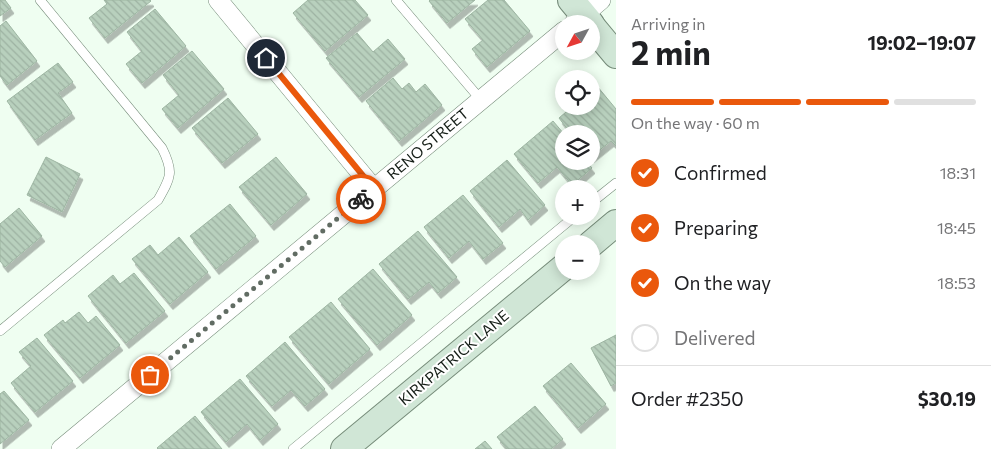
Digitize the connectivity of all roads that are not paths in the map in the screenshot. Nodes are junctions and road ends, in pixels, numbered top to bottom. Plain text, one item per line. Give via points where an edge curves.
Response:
1 (40, 0) edge
2 (218, 0) edge
3 (396, 0) edge
4 (600, 37) edge
5 (555, 39) edge
6 (616, 55) edge
7 (481, 100) junction
8 (616, 183) edge
9 (374, 189) junction
10 (600, 196) edge
11 (616, 223) edge
12 (564, 225) edge
13 (600, 236) edge
14 (555, 274) edge
15 (0, 331) edge
16 (61, 449) edge
17 (293, 449) edge
18 (344, 449) edge

1 - 15 lane via 162,148 170,164 168,181 158,200
2 - 9 street
3 - 7 lane
4 - 6 street
5 - 7 street, RENO STREET
7 - 9 street, RENO STREET
8 - 10 lane
9 - 16 street, RENO STREET
11 - 13 street
12 - 17 lane
14 - 18 street, KIRKPATRICK LANE

